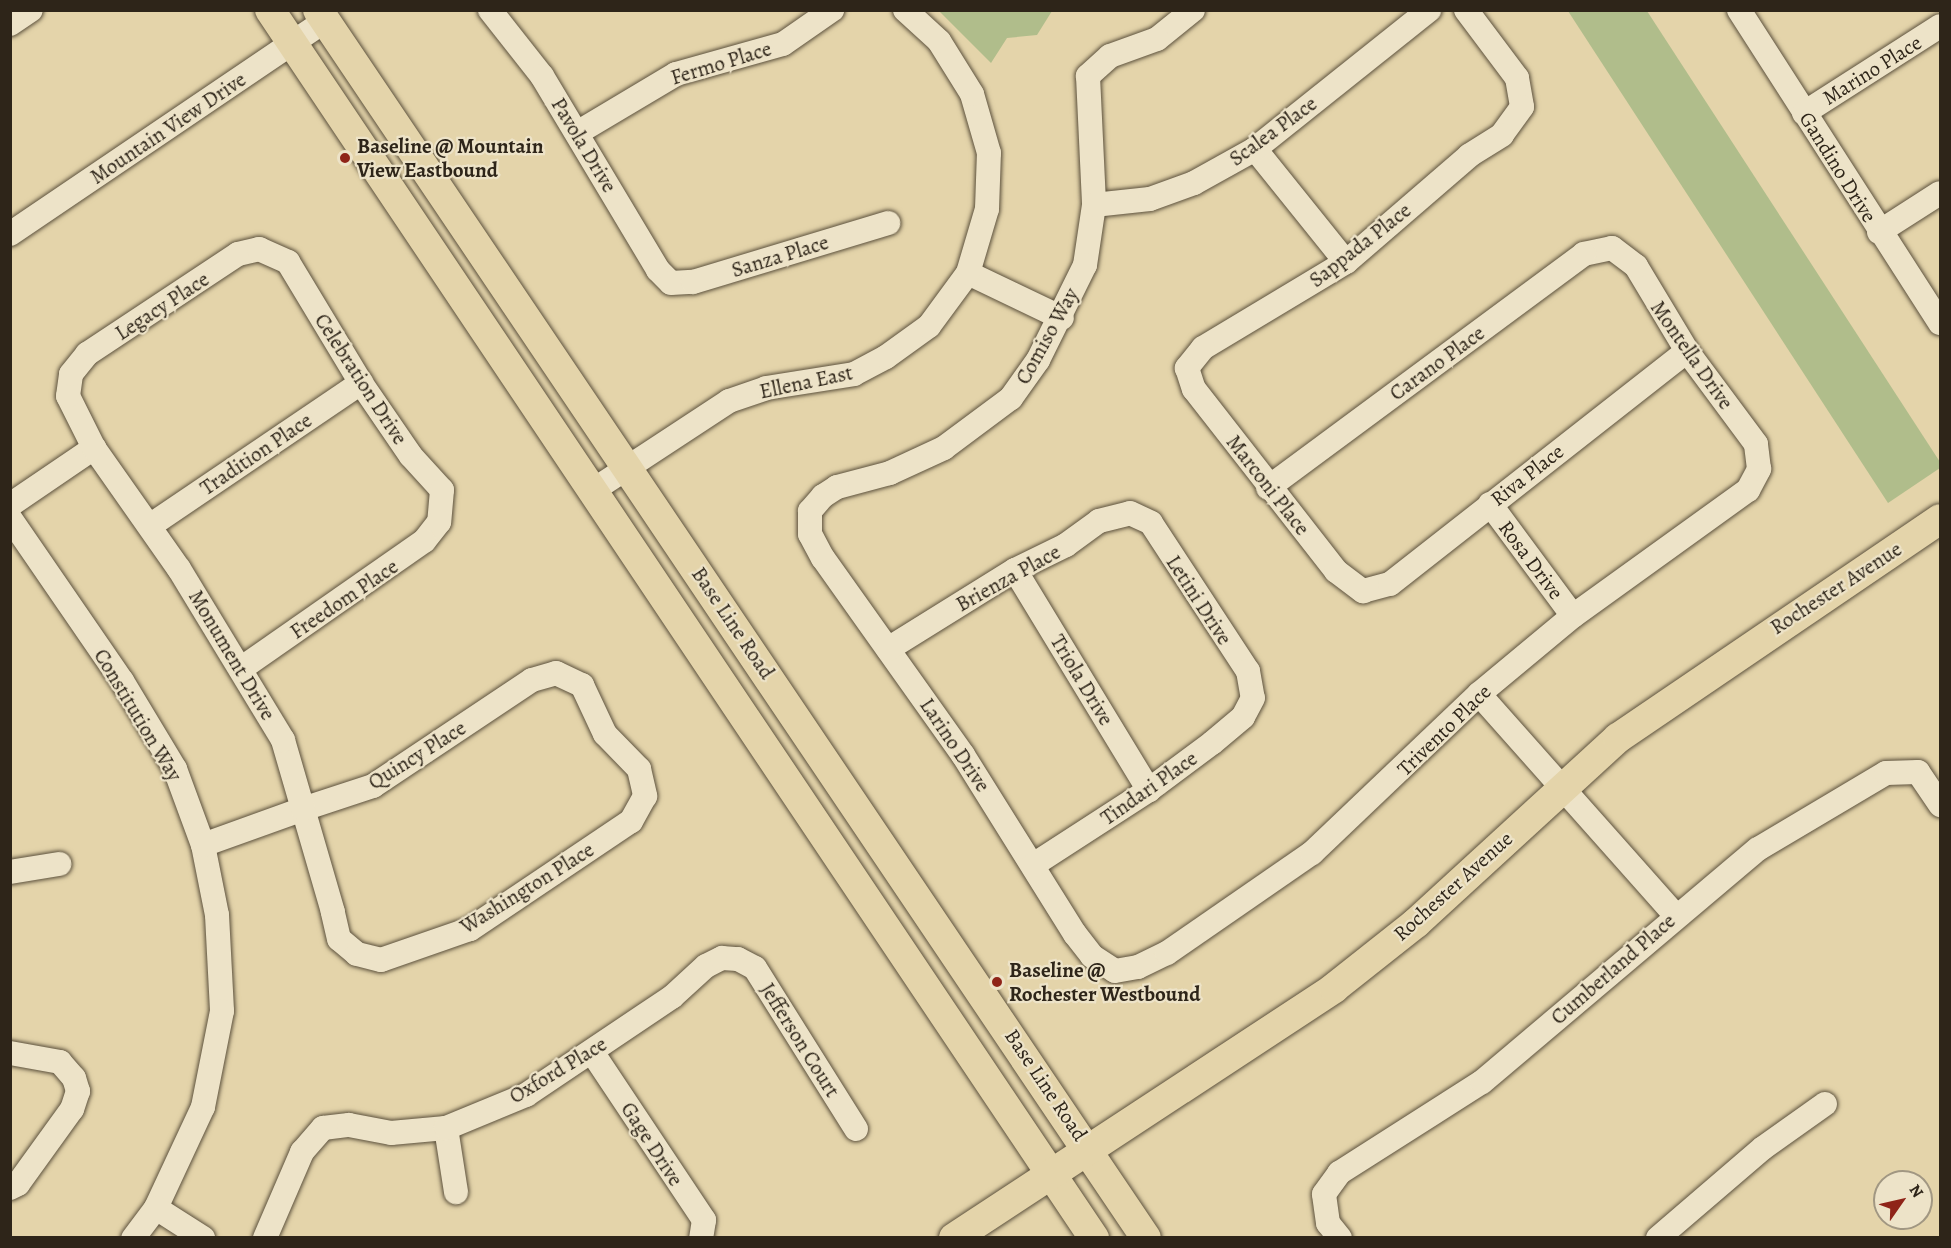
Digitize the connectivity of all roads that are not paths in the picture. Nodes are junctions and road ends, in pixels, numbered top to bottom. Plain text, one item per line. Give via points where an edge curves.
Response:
1 (31, 10) edge
2 (270, 10) edge
3 (490, 10) edge
4 (832, 10) edge
5 (905, 10) edge
6 (1193, 10) edge
7 (1429, 10) edge
8 (1466, 10) edge
9 (1739, 10) edge
10 (321, 16) edge
11 (10, 24) edge
12 (1941, 26) edge
13 (292, 44) junction
14 (1804, 113) junction
15 (577, 133) junction
16 (1256, 149) junction
17 (1941, 193) edge
18 (1094, 205) junction
19 (888, 223) dead end
20 (1879, 232) junction
21 (10, 234) edge
22 (1612, 248) joint
23 (259, 249) joint
24 (1346, 262) junction
25 (968, 273) junction
26 (671, 283) joint
27 (1062, 318) junction
28 (1941, 322) edge
29 (1687, 351) junction
30 (1186, 368) joint
31 (71, 374) joint
32 (361, 383) junction
33 (94, 448) junction
34 (627, 468) junction
35 (1759, 469) joint
36 (1268, 488) junction
37 (592, 491) junction
38 (1490, 504) junction
39 (10, 505) edge
40 (810, 512) joint
41 (1130, 513) joint
42 (10, 518) edge
43 (1941, 519) edge
44 (439, 522) joint
45 (151, 525) junction
46 (1015, 570) junction
47 (1363, 591) joint
48 (1573, 616) junction
49 (888, 649) junction
50 (242, 668) junction
51 (1479, 694) junction
52 (1253, 698) joint
53 (1562, 785) junction
54 (1149, 790) junction
55 (645, 796) joint
56 (1941, 805) edge
57 (303, 809) junction
58 (203, 845) junction
59 (59, 864) dead end
60 (1033, 866) junction
61 (10, 872) edge
62 (1676, 916) junction
63 (357, 954) joint
64 (738, 959) joint
65 (1115, 971) joint
66 (592, 1052) junction
67 (10, 1053) edge
68 (1825, 1104) dead end
69 (446, 1128) junction
70 (856, 1129) dead end
71 (1089, 1148) junction
72 (1051, 1173) junction
73 (10, 1188) edge
74 (456, 1192) dead end
75 (156, 1208) junction
76 (133, 1238) edge
77 (203, 1238) edge
78 (265, 1238) edge
79 (701, 1238) edge
80 (954, 1238) edge
81 (1094, 1238) edge
82 (1146, 1238) edge
83 (1340, 1238) edge
84 (1658, 1238) edge

1 - 11 street
2 - 13 main road, Base Line Road
3 - 15 street, Pavola Drive via 542,76
4 - 15 street, Fermo Place via 783,44 676,74
5 - 25 street, Ellena East via 939,41 972,94 989,153 987,209
6 - 18 street, Comiso Way via 1157,39 1110,56 1088,76
7 - 16 street, Scalea Place
8 - 24 street, Sappada Place via 1518,78 1522,107 1502,135 1470,156
9 - 14 street, Gandino Drive
10 - 13 street, Mountain View Drive
10 - 34 main road, Base Line Road
12 - 14 street, Marino Place
13 - 21 street, Mountain View Drive
13 - 37 main road, Base Line Road
14 - 20 street, Gandino Drive
15 - 26 street, Pavola Drive via 658,270
16 - 18 street, Scalea Place via 1194,183 1150,199
16 - 24 street
17 - 20 street
18 - 27 street, Comiso Way via 1085,265
19 - 26 street, Sanza Place via 693,282
20 - 28 street, Gandino Drive
22 - 29 street, Montella Drive via 1636,266
22 - 36 street, Carano Place via 1584,254
23 - 31 street, Legacy Place via 238,254 87,354
23 - 32 street, Celebration Drive via 288,262
24 - 30 street, Sappada Place via 1203,348
25 - 27 street
25 - 34 street, Ellena East via 929,326 886,357 854,374 766,388 729,401
27 - 40 street, Comiso Way via 1011,398 944,448 890,473 837,487
29 - 35 street, Montella Drive via 1756,444
29 - 38 street, Riva Place
30 - 36 street, Marconi Place via 1194,389
31 - 33 street, Monument Drive via 68,396
32 - 44 street, Celebration Drive via 411,456 442,490
32 - 45 street, Tradition Place
33 - 39 street
33 - 45 street, Monument Drive
34 - 37 street, Ellena East
34 - 71 main road, Base Line Road
35 - 48 street, Trivento Place via 1748,490
36 - 47 street, Marconi Place via 1336,571
37 - 72 main road, Base Line Road
38 - 47 street, Riva Place via 1390,584
38 - 48 street, Rosa Drive
40 - 49 street, Larino Drive via 810,534 823,558
41 - 46 street, Brienza Place via 1099,521 1066,545
41 - 52 street, Letini Drive via 1151,523 1248,671
42 - 58 street, Constitution Way via 122,681 175,769
43 - 53 main road, Rochester Avenue via 1693,684 1618,738
44 - 50 street, Freedom Place via 424,541 394,565
45 - 50 street, Monument Drive
46 - 49 street, Brienza Place
46 - 54 street, Triola Drive
48 - 51 street, Trivento Place
49 - 60 street, Larino Drive via 963,755
50 - 57 street, Monument Drive via 283,740
51 - 53 street
51 - 65 street, Trivento Place via 1312,853 1167,952 1138,967
52 - 54 street, Tindari Place via 1243,717
53 - 62 street
53 - 71 main road, Rochester Avenue via 1373,958 1292,1018
54 - 60 street, Tindari Place
55 - 57 street, Quincy Place via 639,769 605,734 582,685 556,673 532,680 373,786
55 - 63 street, Washington Place via 632,821 470,928 381,960
56 - 62 street, Cumberland Place via 1918,772 1886,773 1758,849
57 - 58 street, Quincy Place
57 - 63 street, Monument Drive via 339,939
58 - 75 street, Constitution Way via 217,915 222,1011 203,1107
59 - 61 street
60 - 65 street, Larino Drive via 1092,956
62 - 83 street, Cumberland Place via 1482,1082 1339,1173 1324,1194 1328,1223
64 - 66 street, Oxford Place via 722,958 706,966 672,997
64 - 70 street, Jefferson Court via 755,968
66 - 69 street, Oxford Place via 525,1095
66 - 79 street, Gage Drive via 704,1220
67 - 73 street via 60,1062 74,1078 78,1091 72,1109 18,1184
68 - 84 street via 1763,1148
69 - 74 street
69 - 78 street, Oxford Place via 391,1133 349,1125 323,1128 302,1152
71 - 72 main road, Rochester Avenue
71 - 82 main road, Base Line Road
72 - 80 main road, Rochester Avenue
72 - 81 main road, Base Line Road
75 - 76 street, Constitution Way
75 - 77 street

